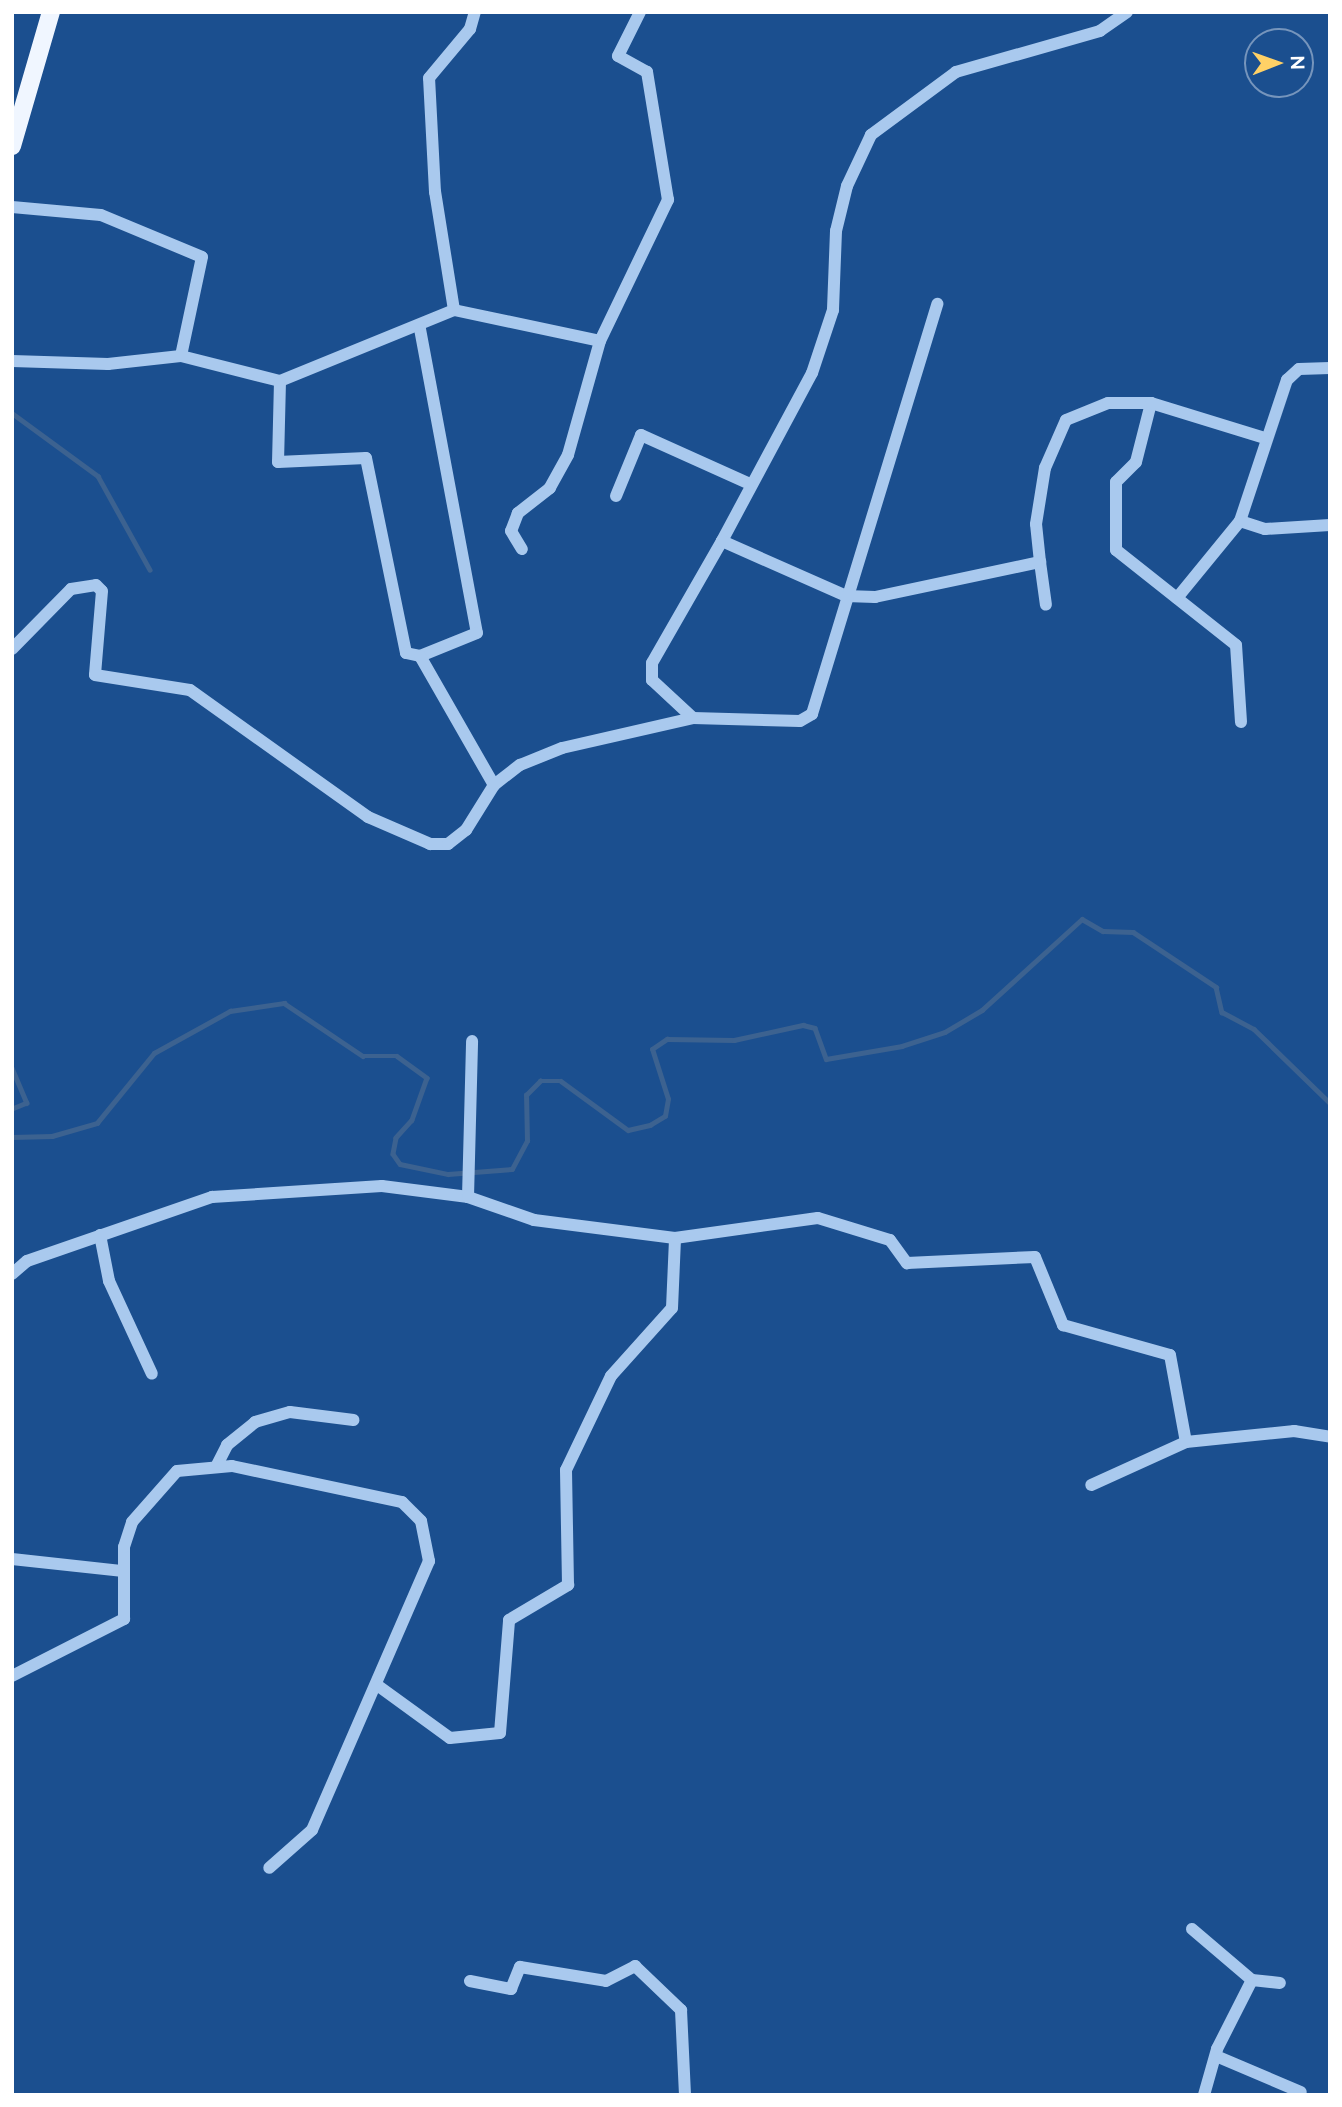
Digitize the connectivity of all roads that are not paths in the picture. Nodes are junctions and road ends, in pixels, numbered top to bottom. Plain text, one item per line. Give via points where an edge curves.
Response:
1 (51, 12) edge
2 (475, 12) edge
3 (640, 12) edge
4 (1127, 12) edge
5 (12, 146) edge
6 (12, 207) edge
7 (937, 304) dead end
8 (454, 310) junction
9 (420, 329) junction
10 (600, 341) junction
11 (181, 356) junction
12 (12, 361) edge
13 (1330, 368) edge
14 (280, 381) junction
15 (1151, 403) junction
16 (1265, 438) junction
17 (748, 483) junction
18 (616, 496) dead end
19 (1240, 521) junction
20 (1330, 526) edge
21 (722, 541) junction
22 (522, 549) dead end
23 (1040, 562) junction
24 (846, 596) junction
25 (1177, 598) junction
26 (1046, 605) dead end
27 (12, 649) edge
28 (420, 656) junction
29 (693, 718) junction
30 (1241, 722) dead end
31 (494, 785) junction
32 (472, 1041) dead end
33 (468, 1197) junction
34 (100, 1235) junction
35 (675, 1238) junction
36 (12, 1275) edge
37 (152, 1374) dead end
38 (353, 1420) dead end
39 (1330, 1437) edge
40 (1185, 1443) junction
41 (216, 1467) junction
42 (1091, 1485) dead end
43 (12, 1559) edge
44 (122, 1571) junction
45 (12, 1676) edge
46 (377, 1685) junction
47 (269, 1868) dead end
48 (1192, 1929) dead end
49 (1252, 1980) junction
50 (470, 1981) dead end
51 (1280, 1983) dead end
52 (1216, 2056) junction
53 (1301, 2092) dead end
54 (685, 2095) edge
55 (1204, 2095) edge

1 - 5 main road
2 - 8 street via 470,29 429,78 434,181
3 - 10 street via 618,56 647,72 667,200
4 - 17 street via 1100,31 956,72 871,135 847,186 836,231 833,310 812,373
6 - 11 street via 101,215 202,257
7 - 24 street
8 - 9 street
8 - 10 street
9 - 14 street
9 - 28 street via 477,633
10 - 22 street via 568,455 550,488 519,513 512,531
11 - 12 street via 108,364
11 - 14 street
13 - 16 street via 1299,369 1287,380
14 - 28 street via 278,462 366,458 406,653
15 - 16 street
15 - 23 street via 1108,403 1066,420 1045,468 1036,524
15 - 25 street via 1136,462 1116,482 1116,550
16 - 19 street
17 - 18 street via 641,435
17 - 21 street
19 - 20 street via 1265,529
19 - 25 street
21 - 24 street
21 - 29 street via 652,663 652,680
23 - 24 street via 897,593
23 - 26 street
24 - 29 street via 812,714 800,721
25 - 30 street via 1236,645
27 - 31 street via 71,589 96,585 102,591 95,675 190,690 243,734 301,765 393,832 448,844 480,815
28 - 31 street
29 - 31 street via 562,748 520,765
32 - 33 street
33 - 34 street via 382,1186 212,1197
33 - 35 street via 534,1220
34 - 36 street via 27,1261
34 - 37 street via 109,1281
35 - 40 street via 818,1218 890,1240 908,1263 1035,1257 1063,1325 1170,1355
35 - 46 street via 673,1308 611,1376 566,1470 568,1585 509,1620 500,1733 450,1738
38 - 41 street via 290,1412 255,1422 227,1445
39 - 40 street via 1294,1431
40 - 42 street
41 - 44 street via 177,1471 132,1522
41 - 46 street via 343,1485 402,1502 421,1521 429,1561
43 - 44 street
44 - 45 street via 124,1619
46 - 47 street via 312,1830
48 - 49 street
49 - 51 street
49 - 52 street
50 - 54 street via 511,1989 520,1967 606,1981 635,1966 681,2010
52 - 53 street
52 - 55 street

